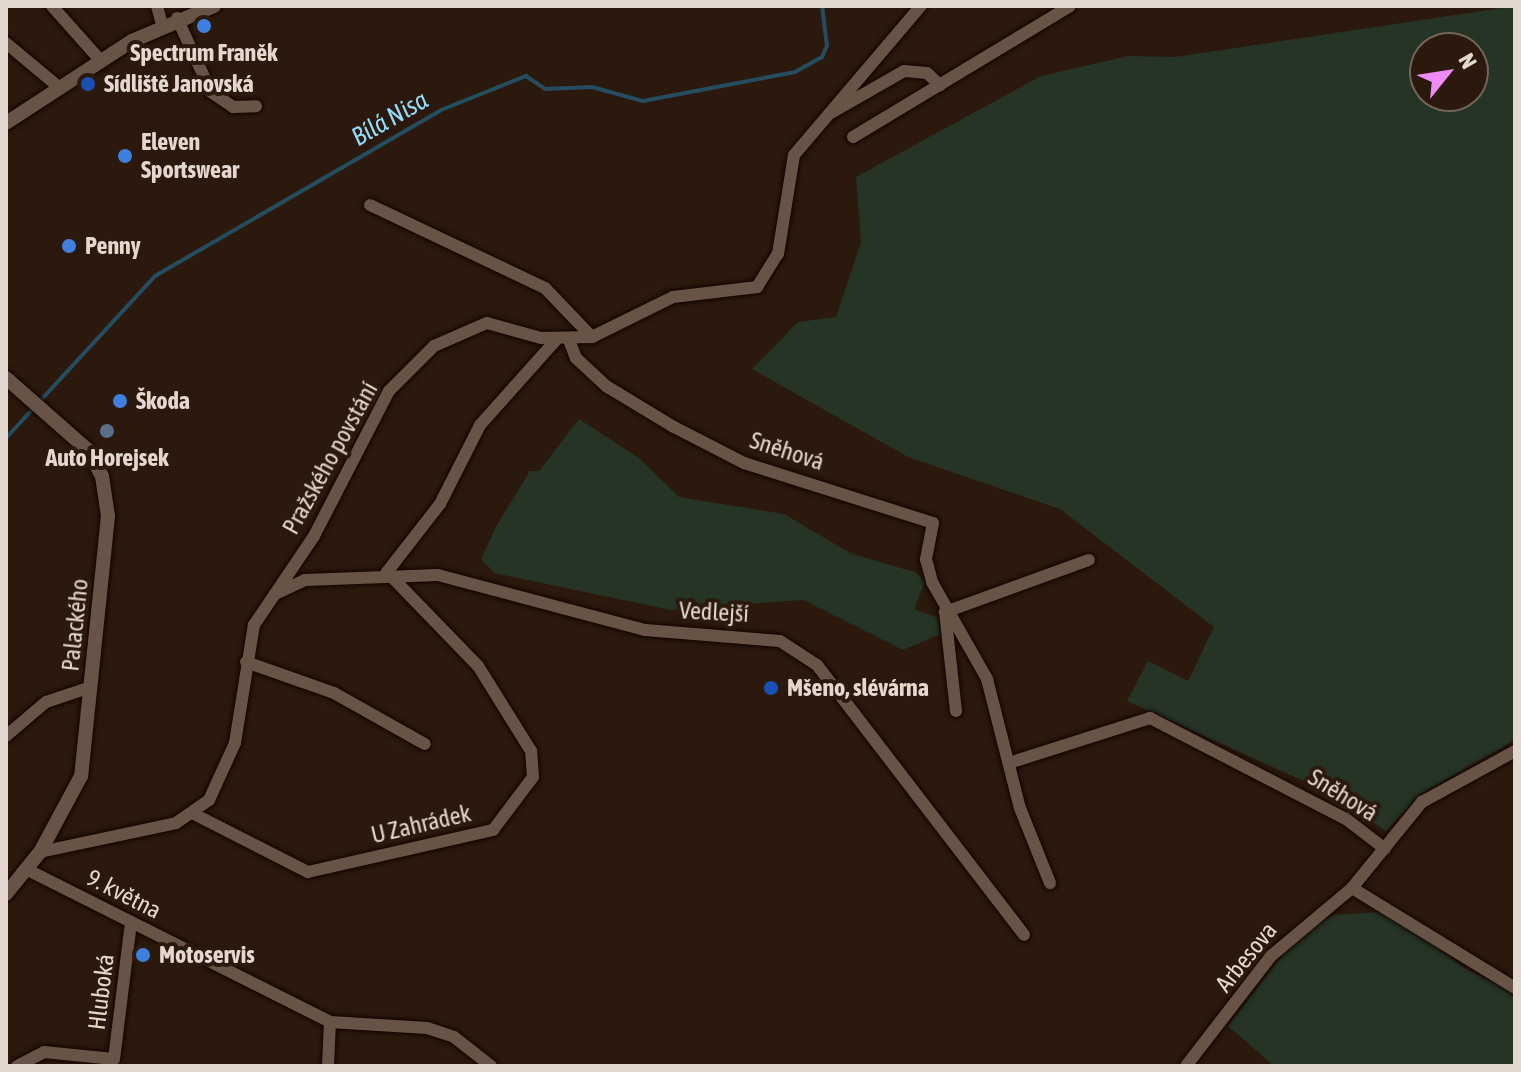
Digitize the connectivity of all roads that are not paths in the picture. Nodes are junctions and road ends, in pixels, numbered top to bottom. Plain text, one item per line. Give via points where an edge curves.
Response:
1 (157, 6) edge
2 (214, 6) edge
3 (921, 6) edge
4 (1070, 6) edge
5 (53, 9) edge
6 (177, 18) junction
7 (162, 25) junction
8 (6, 43) edge
9 (101, 61) junction
10 (940, 85) junction
11 (60, 88) junction
12 (256, 106) dead end
13 (828, 115) junction
14 (6, 123) edge
15 (853, 137) dead end
16 (370, 205) dead end
17 (592, 337) junction
18 (563, 339) junction
19 (6, 378) edge
20 (1089, 560) dead end
21 (387, 572) junction
22 (272, 595) junction
23 (945, 612) junction
24 (246, 662) junction
25 (91, 687) junction
26 (956, 711) dead end
27 (6, 736) edge
28 (425, 744) dead end
29 (1515, 751) edge
30 (1012, 762) junction
31 (194, 814) junction
32 (1385, 849) junction
33 (40, 852) junction
34 (26, 869) junction
35 (1050, 883) dead end
36 (1352, 888) junction
37 (6, 894) edge
38 (131, 923) junction
39 (1024, 935) dead end
40 (1515, 988) edge
41 (330, 1022) junction
42 (17, 1066) edge
43 (328, 1066) edge
44 (491, 1066) edge
45 (1186, 1066) edge

1 - 7 street
2 - 6 street
3 - 13 street, Pražského povstání
4 - 10 street
5 - 9 street
6 - 7 street
6 - 12 street via 211,92 233,107
7 - 9 street
8 - 11 street
9 - 11 street
10 - 13 street, Pražského povstání via 927,73 904,71
10 - 15 street
11 - 14 street
13 - 17 street, Pražského povstání via 785,174 770,277 740,292 673,297
16 - 17 street via 545,288
17 - 18 street, Pražského povstání
18 - 21 street via 480,425 440,504
18 - 22 street, Pražského povstání via 487,323 434,346 389,391 314,536
18 - 23 street, Sněhová via 606,386 744,463 933,523 926,559
19 - 25 street, Palackého via 88,450 105,491
20 - 23 street
21 - 22 street, Vedlejší via 305,580
21 - 31 street, U Zahrádek via 478,666 531,751 533,777 493,830 308,872
21 - 39 street, Vedlejší via 438,575 645,630 780,641 817,665
22 - 24 street, Pražského povstání via 254,625
23 - 26 street, Sněhová
23 - 30 street, Sněhová via 987,679
24 - 28 street via 334,693
24 - 31 street, Pražského povstání via 235,743 221,782
25 - 27 street via 46,702
25 - 33 street, Palackého via 81,776
29 - 32 street, Arbesova via 1422,802
30 - 32 street, Sněhová via 1150,718 1346,819
30 - 35 street, Sněhová via 1020,808
31 - 33 street
32 - 36 street, Arbesova
33 - 34 street, Palackého
34 - 37 street, Palackého
34 - 38 street, 9. května
36 - 40 street
36 - 45 street, Arbesova via 1271,956
38 - 41 street, 9. května
38 - 42 street, Hluboká via 114,1059 44,1052
41 - 43 street
41 - 44 street, 9. května via 427,1028 454,1037

